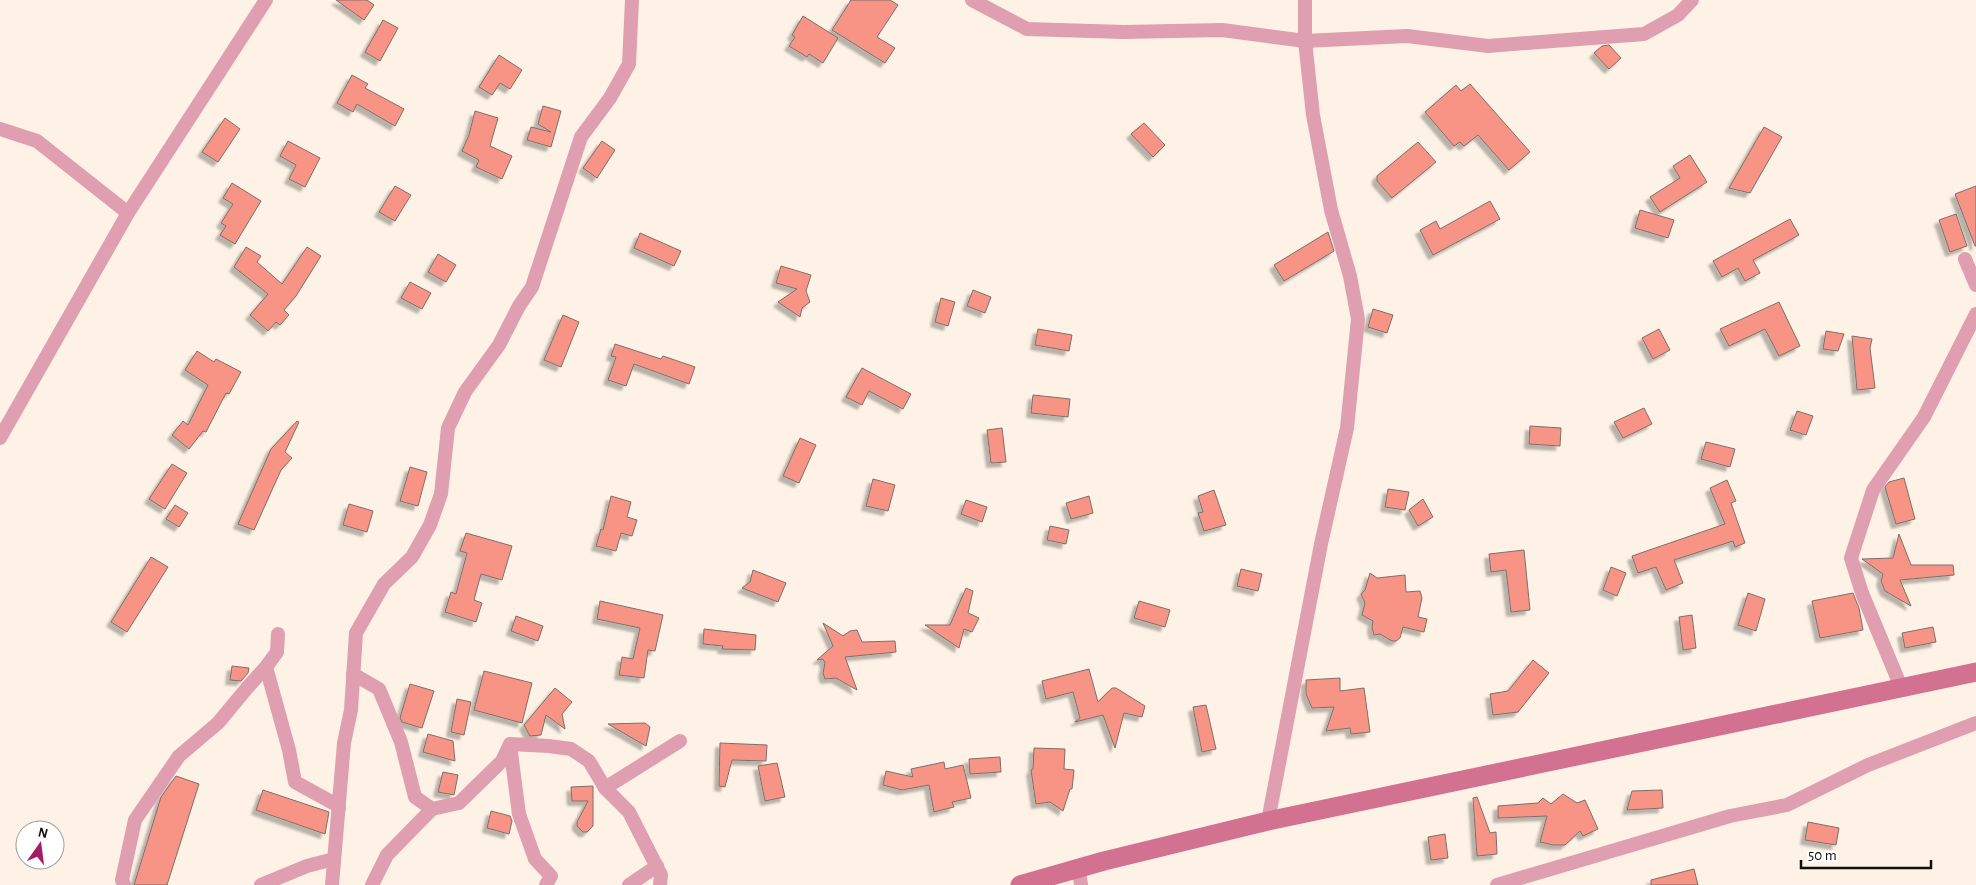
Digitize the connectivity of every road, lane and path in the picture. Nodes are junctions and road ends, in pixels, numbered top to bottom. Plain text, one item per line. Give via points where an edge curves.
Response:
1 (266, 0) edge
2 (632, 0) edge
3 (972, 0) edge
4 (1305, 0) edge
5 (1692, 0) edge
6 (1305, 41) junction
7 (0, 129) edge
8 (128, 213) junction
9 (1965, 259) dead end
10 (1976, 285) edge
11 (1976, 314) edge
12 (0, 438) edge
13 (278, 634) dead end
14 (266, 667) junction
15 (1976, 672) edge
16 (352, 674) junction
17 (1901, 687) junction
18 (1976, 723) edge
19 (680, 741) dead end
20 (510, 744) junction
21 (605, 788) junction
22 (339, 808) junction
23 (432, 809) junction
24 (1268, 821) junction
25 (334, 859) junction
26 (657, 866) junction
27 (1080, 877) edge
28 (124, 885) edge
29 (260, 885) edge
30 (332, 885) edge
31 (372, 885) edge
32 (546, 885) edge
33 (629, 885) edge
34 (660, 885) edge
35 (1020, 885) edge
36 (1497, 885) edge

1 - 8 street
2 - 16 street via 629,64 610,98 581,137 532,287 499,346 465,392 448,428 440,494 430,525 412,557 384,584 356,633
3 - 6 street via 1027,29 1124,32 1222,30
4 - 6 street
5 - 6 street via 1678,14 1644,34 1488,46 1407,36
6 - 24 street via 1313,115 1331,210 1350,276 1358,319 1347,428 1321,544
7 - 8 street via 37,140
8 - 12 street
9 - 10 street
11 - 17 street via 1924,417 1872,490 1852,558 1862,593
13 - 14 street via 277,652
14 - 22 street via 295,782
14 - 28 street via 218,723 179,756 135,820 122,880
15 - 17 street
16 - 22 street
16 - 23 street via 379,689 400,742 415,797
17 - 24 street
18 - 36 street via 1868,766 1787,805 1730,816
19 - 21 street
20 - 21 street via 571,750 589,761
20 - 23 street via 502,761 460,803
20 - 32 street via 519,814 534,859 551,876
21 - 26 street via 630,812
22 - 25 street
23 - 31 street via 387,855
24 - 27 street via 1104,861
25 - 29 street
25 - 30 street
26 - 33 street
26 - 34 street via 662,875
27 - 35 street

